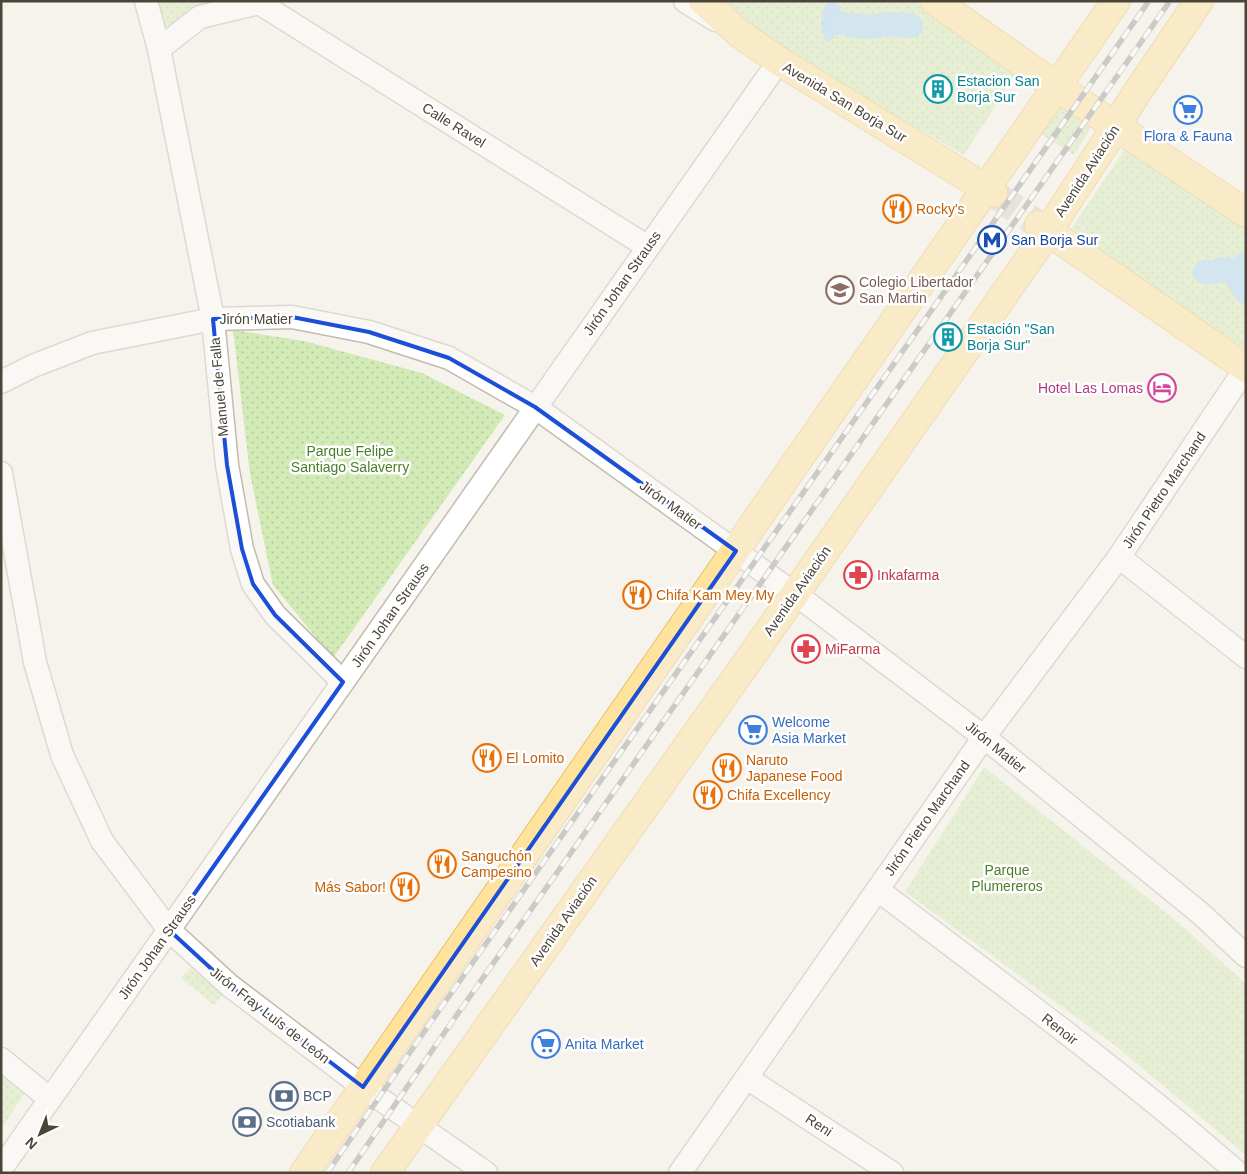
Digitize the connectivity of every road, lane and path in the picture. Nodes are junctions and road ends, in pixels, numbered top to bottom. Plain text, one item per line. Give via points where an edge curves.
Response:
1 (146, 1) edge
2 (685, 1) edge
3 (703, 1) edge
4 (934, 1) edge
5 (1116, 1) edge
6 (1199, 1) edge
7 (258, 2) edge
8 (740, 34) junction
9 (159, 49) junction
10 (779, 61) junction
11 (1057, 87) junction
12 (1116, 126) junction
13 (990, 191) junction
14 (1246, 213) edge
15 (1044, 228) junction
16 (648, 247) junction
17 (213, 319) junction
18 (1246, 368) edge
19 (1, 382) edge
20 (535, 407) junction
21 (1, 473) edge
22 (736, 551) junction
23 (1119, 557) junction
24 (795, 594) junction
25 (1246, 657) edge
26 (343, 682) junction
27 (984, 737) junction
28 (878, 890) junction
29 (169, 930) junction
30 (1246, 956) edge
31 (1, 1059) edge
32 (747, 1078) junction
33 (363, 1087) junction
34 (50, 1099) junction
35 (418, 1125) junction
36 (1, 1169) edge
37 (304, 1173) edge
38 (385, 1173) edge
39 (486, 1173) edge
40 (680, 1173) edge
41 (892, 1173) edge
42 (1238, 1173) edge

1 - 9 street, Manuel de Falla
2 - 8 street
3 - 8 main road, Avenida San Borja Sur
4 - 11 main road
5 - 11 main road
6 - 12 main road, Avenida Aviación
7 - 9 street, Calle Ravel via 200,17
7 - 16 street, Calle Ravel
8 - 10 main road, Avenida San Borja Sur
9 - 17 street, Manuel de Falla
10 - 13 main road, Avenida San Borja Sur
10 - 16 street, Jirón Johan Strauss
11 - 12 main road
11 - 13 main road
12 - 14 main road
12 - 15 main road, Avenida Aviación
13 - 22 main road
15 - 18 main road
15 - 24 main road, Avenida Aviación
16 - 20 street, Jirón Johan Strauss
17 - 19 street, Jirón Matier via 92,343
17 - 20 street, Jirón Matier via 292,317 369,332 449,358
17 - 26 street, Manuel de Falla via 227,465 242,549 253,584 275,615
18 - 23 street, Jirón Pietro Marchand
20 - 22 street, Jirón Matier
20 - 26 street, Jirón Johan Strauss
21 - 29 street, Jirón Fray Luís de León via 35,662 62,755 102,841
22 - 24 street, Jirón Matier
22 - 33 main road
23 - 25 street
23 - 27 street, Jirón Pietro Marchand
24 - 27 street, Jirón Matier
24 - 35 main road, Avenida Aviación
26 - 29 street, Jirón Johan Strauss
27 - 28 street, Jirón Pietro Marchand
27 - 30 street, Jirón Matier via 1200,913
28 - 32 street, Jirón Pietro Marchand
28 - 42 street, Renoir via 1046,1018
29 - 33 street, Jirón Fray Luís de León via 229,986
29 - 34 street, Jirón Johan Strauss
31 - 34 street
32 - 40 street, Jirón Pietro Marchand
32 - 41 street, Reni
33 - 35 street, Jirón Fray Luís de León
33 - 37 main road
34 - 36 street, Jirón Johan Strauss
35 - 38 main road, Avenida Aviación
35 - 39 street, Jirón Fray Luís de León

